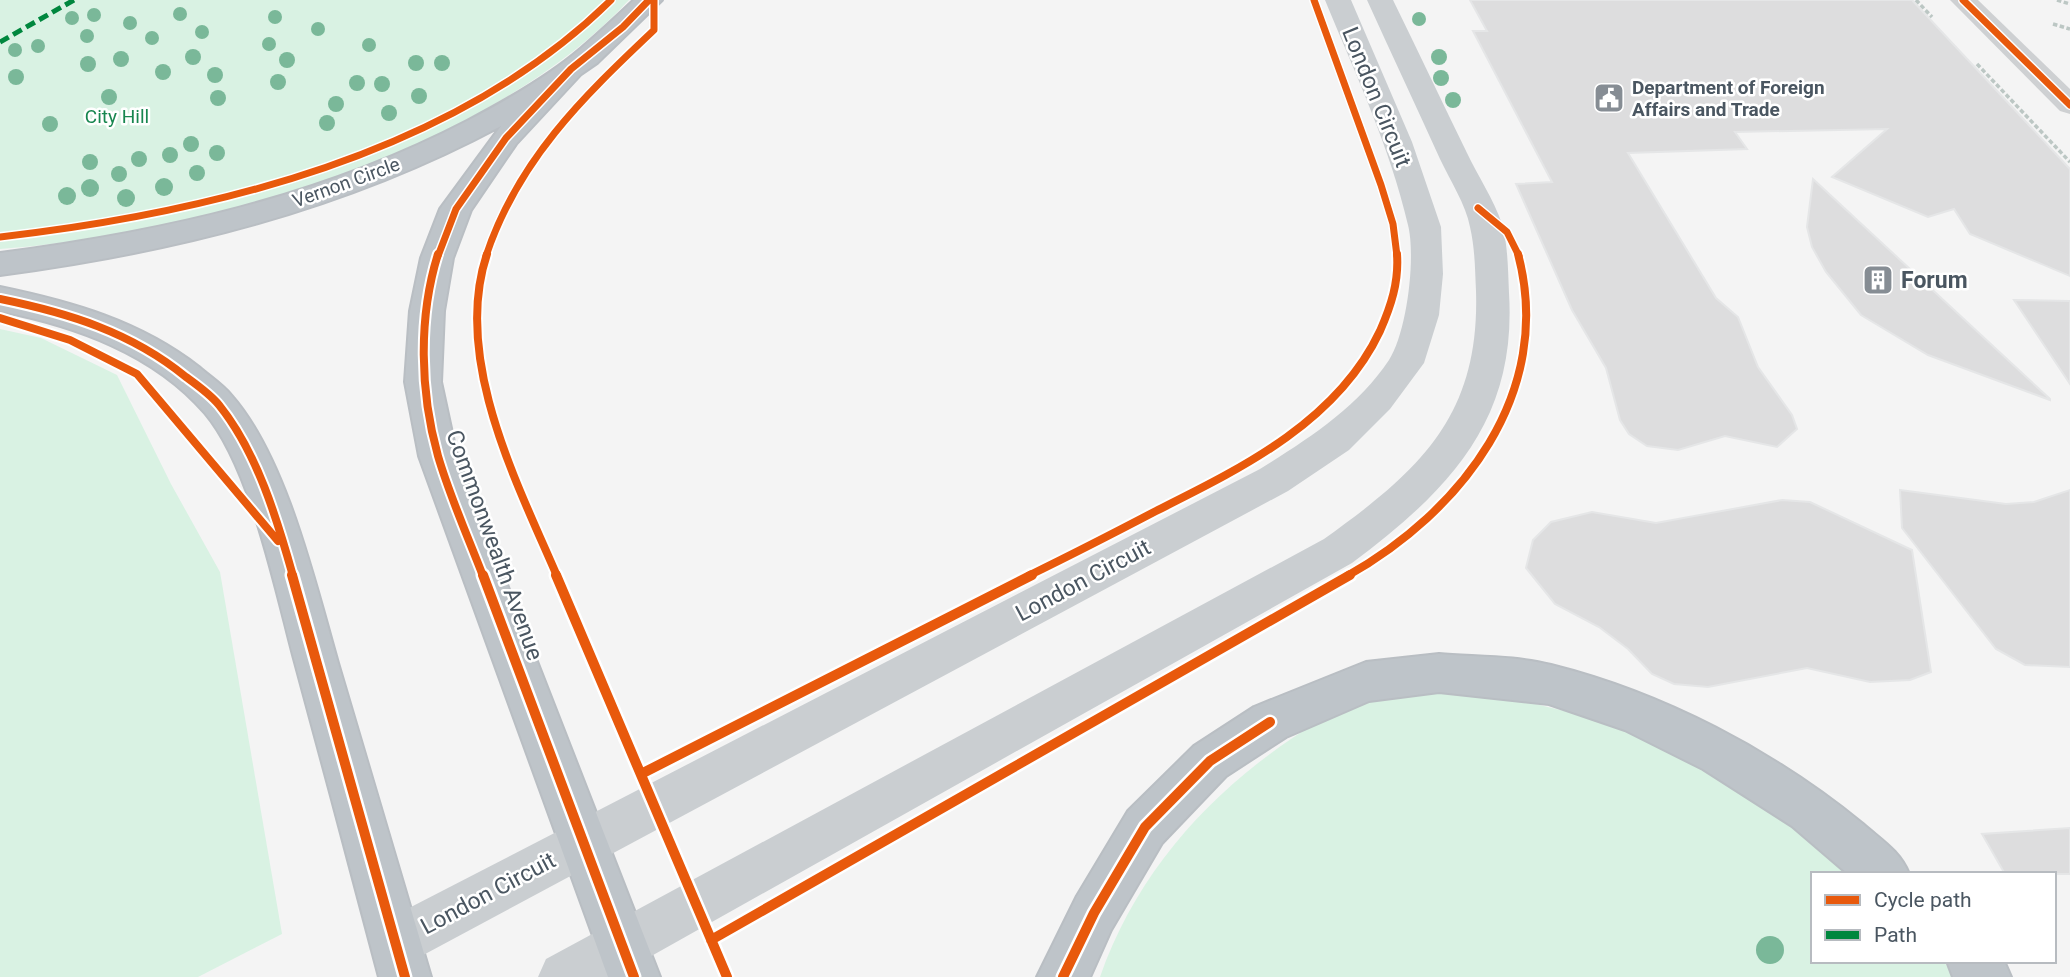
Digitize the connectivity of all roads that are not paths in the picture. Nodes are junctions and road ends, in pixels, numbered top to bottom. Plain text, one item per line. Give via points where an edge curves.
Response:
1 (649, 0) edge
2 (1338, 0) edge
3 (1380, 0) edge
4 (1963, 0) edge
5 (571, 69) junction
6 (2070, 105) edge
7 (0, 264) edge
8 (0, 299) edge
9 (583, 844) junction
10 (1883, 872) edge
11 (401, 959) edge
12 (628, 961) edge
13 (1974, 963) edge
14 (564, 977) edge
15 (1063, 977) edge
16 (1985, 977) edge

1 - 5 highway, Vernon Circle
2 - 9 main road, London Circuit via 1397,142 1425,227 1422,315 1406,363 1377,399 1336,440 1274,480
3 - 12 main road, London Circuit via 1486,225 1492,264 1493,342 1485,382 1445,458 1398,507 1338,551
4 - 6 street
5 - 7 highway, Vernon Circle via 467,132 325,192 251,216 117,248
5 - 9 highway, Commonwealth Avenue via 506,138 456,209 437,258 427,311 423,382 438,456
8 - 11 highway via 82,317 126,338 180,371 220,406 262,482 285,549
9 - 11 main road, London Circuit
9 - 12 highway, Commonwealth Avenue
10 - 15 highway via 1809,810 1719,754 1637,714 1549,684 1439,673 1366,682 1270,723 1210,761 1145,827
12 - 14 main road, London Circuit
13 - 16 highway

